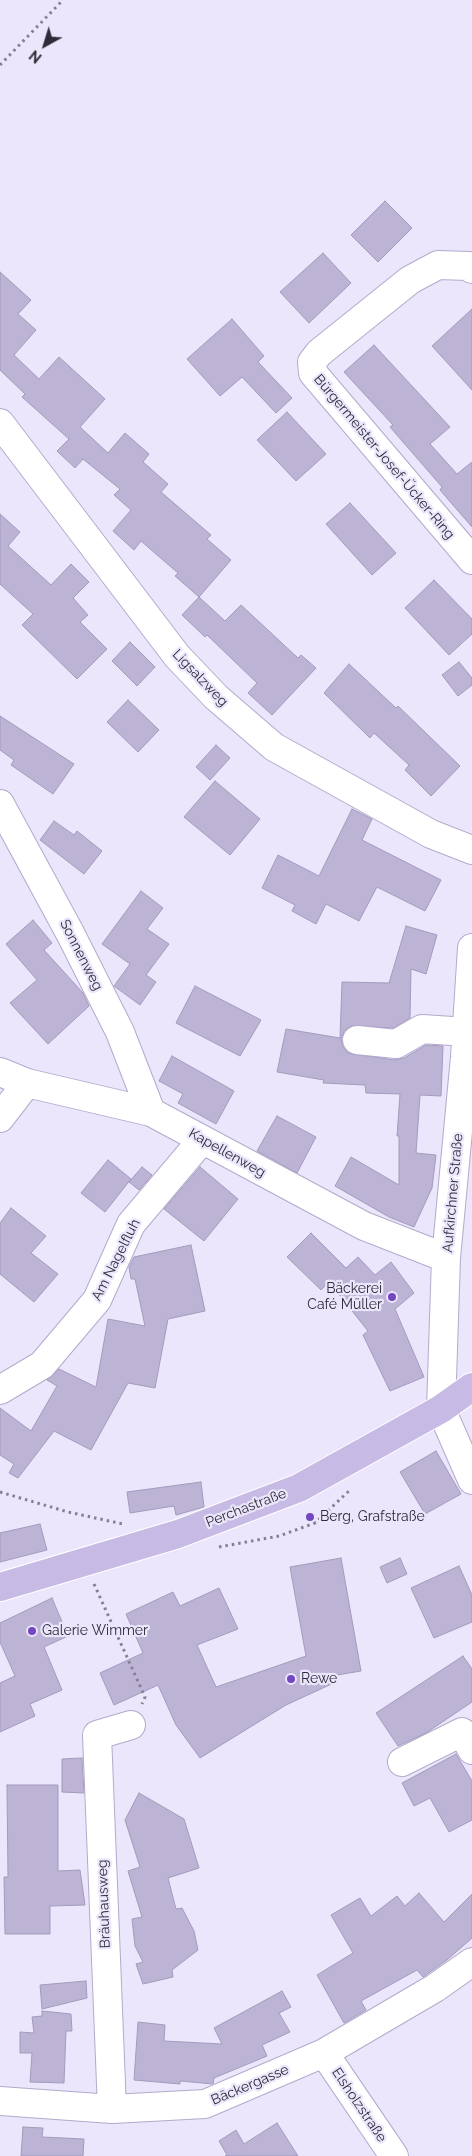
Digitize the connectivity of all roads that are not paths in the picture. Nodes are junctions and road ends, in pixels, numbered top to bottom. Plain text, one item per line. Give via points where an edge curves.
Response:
1 (472, 269) edge
2 (0, 423) edge
3 (472, 560) edge
4 (0, 804) edge
5 (472, 850) edge
6 (472, 948) edge
7 (467, 1032) junction
8 (357, 1040) dead end
9 (0, 1072) edge
10 (26, 1084) junction
11 (152, 1112) junction
12 (0, 1118) edge
13 (202, 1140) junction
14 (461, 1221) edge
15 (446, 1258) junction
16 (472, 1387) edge
17 (0, 1390) edge
18 (442, 1409) junction
19 (472, 1480) edge
20 (0, 1587) edge
21 (131, 1725) road end
22 (469, 1736) edge
23 (402, 1762) dead end
24 (472, 1962) edge
25 (324, 2053) junction
26 (0, 2101) edge
27 (112, 2109) junction
28 (394, 2156) edge

1 - 3 street, Bürgermeister-Josef-Ücker-Ring via 469,266 438,265 410,280 319,352 312,362 312,373
2 - 5 street, Ligsalzweg via 177,656 216,697 274,747 431,834
4 - 11 street, Sonnenweg via 120,1032
6 - 7 street, Aufkirchner Straße
7 - 8 street via 422,1029 396,1044
7 - 14 street, Aufkirchner Straße
9 - 10 street, Kapellenweg
10 - 11 street, Kapellenweg
10 - 12 street
11 - 13 street, Kapellenweg
13 - 15 street, Kapellenweg via 364,1226
13 - 17 street, Am Nagelfluh via 131,1224 97,1300 42,1365
14 - 15 street, Aufkirchner Straße
15 - 18 street, Aufkirchner Straße
16 - 18 main road, Perchastraße
18 - 19 street
18 - 20 main road, Perchastraße via 299,1488 154,1541
21 - 27 street, Bräuhausweg via 97,1735
22 - 23 street
24 - 25 street, Bäckergasse via 435,1988
25 - 27 street, Bäckergasse via 205,2104
25 - 28 street, Elsholzstraße
26 - 27 street, Bäckergasse

